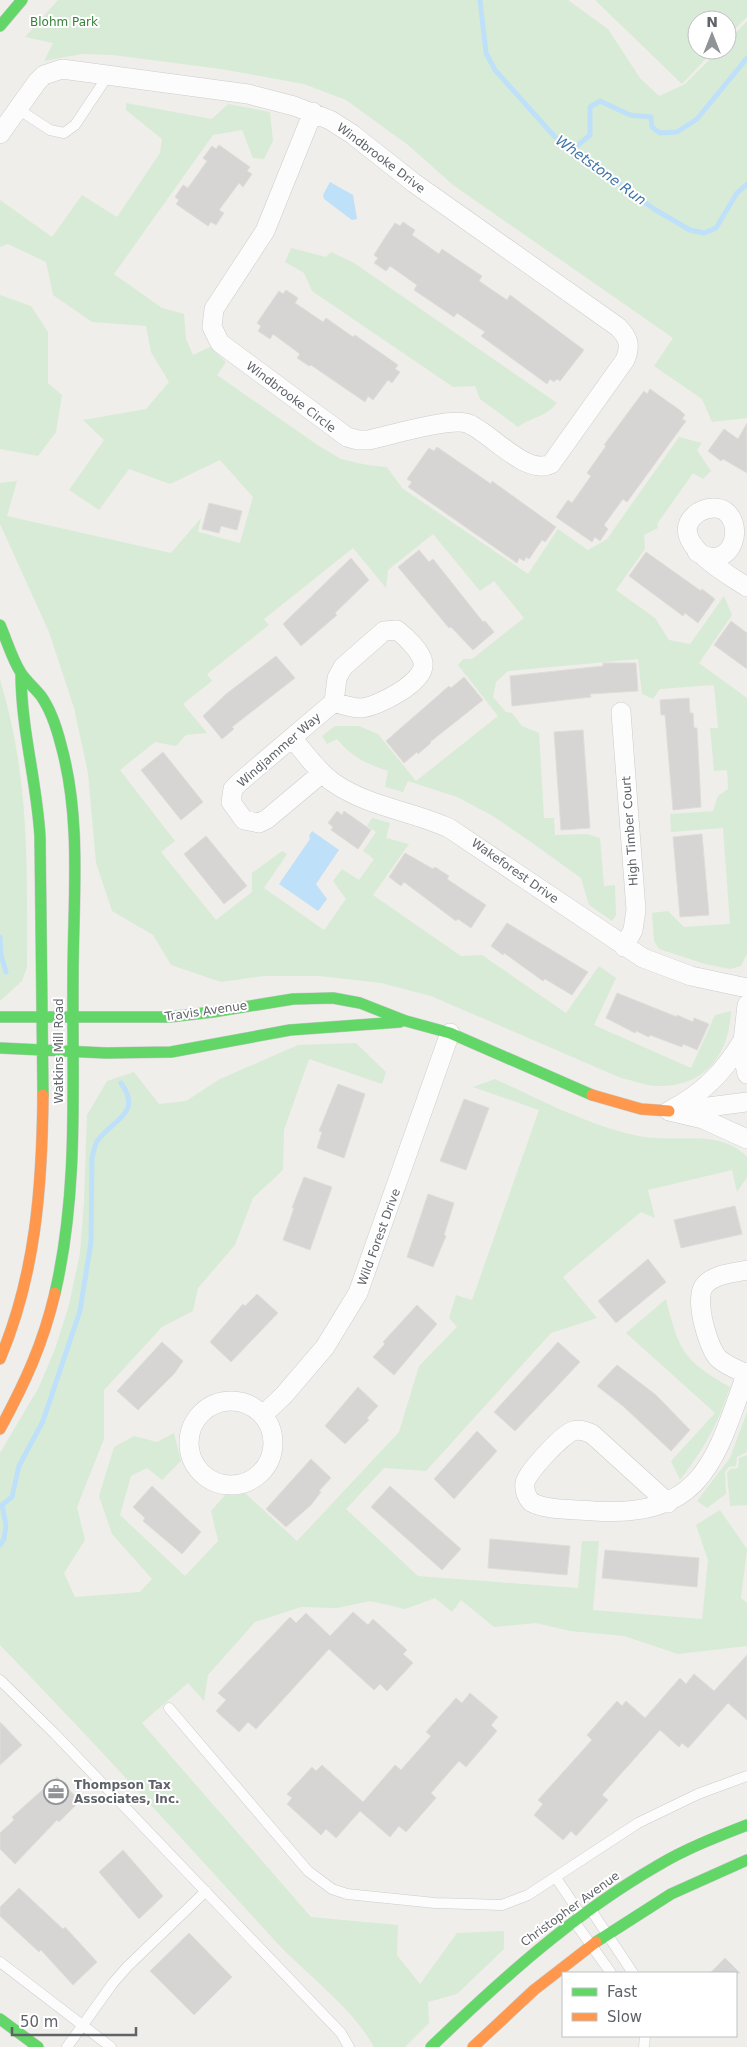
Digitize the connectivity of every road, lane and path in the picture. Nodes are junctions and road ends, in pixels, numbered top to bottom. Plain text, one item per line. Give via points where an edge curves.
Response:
1 (22, 0) edge
2 (0, 26) edge
3 (109, 74) junction
4 (18, 109) junction
5 (313, 112) junction
6 (0, 134) edge
7 (629, 342) joint
8 (697, 552) dead end
9 (747, 587) edge
10 (0, 625) edge
11 (21, 673) junction
12 (334, 702) junction
13 (621, 712) dead end
14 (292, 738) junction
15 (322, 772) junction
16 (624, 947) junction
17 (747, 988) edge
18 (747, 1005) edge
19 (0, 1017) edge
20 (42, 1017) junction
21 (73, 1018) junction
22 (407, 1022) junction
23 (450, 1033) junction
24 (743, 1040) junction
25 (0, 1048) edge
26 (42, 1050) junction
27 (73, 1052) junction
28 (747, 1074) edge
29 (747, 1102) edge
30 (669, 1111) junction
31 (747, 1138) edge
32 (747, 1270) edge
33 (0, 1359) edge
34 (747, 1373) edge
35 (263, 1415) junction
36 (0, 1429) edge
37 (668, 1503) junction
38 (0, 1680) edge
39 (169, 1708) dead end
40 (747, 1776) edge
41 (747, 1825) edge
42 (747, 1860) edge
43 (556, 1878) junction
44 (206, 1891) junction
45 (582, 1915) junction
46 (606, 1933) junction
47 (590, 1944) junction
48 (0, 1962) edge
49 (610, 1972) edge
50 (633, 1972) edge
51 (0, 2018) edge
52 (83, 2025) junction
53 (38, 2047) edge
54 (67, 2047) edge
55 (111, 2047) edge
56 (349, 2047) edge
57 (431, 2047) edge
58 (473, 2047) edge

1 - 2 street
3 - 4 street, Windbrooke Drive via 62,69 52,71 36,82
3 - 4 lane via 75,125 64,133 50,130
3 - 5 street, Windbrooke Drive via 248,94
4 - 6 street, Windbrooke Drive
5 - 7 street, Windbrooke Drive via 352,134 414,184 618,326
5 - 7 street, Windbrooke Circle via 266,230 218,300 212,326 220,343 338,432 358,440 368,440 459,421 478,429 528,464 544,467 556,459 625,360
8 - 9 street
10 - 11 street, Watkins Mill Road
11 - 20 street, Watkins Mill Road via 20,700 38,814
11 - 21 street, Watkins Mill Road via 44,700 61,746 69,782 73,842
12 - 12 street via 337,678 343,667 388,629 401,632 421,656 424,666 419,675 386,700 362,708
12 - 14 street, Windjammer Way
13 - 16 street, High Timber Court via 636,910 633,930
14 - 15 street, Wakeforest Drive
14 - 15 street, Windjammer Way via 233,789 231,802 238,814 251,823 267,819
15 - 16 street, Wakeforest Drive via 349,793 427,818 470,839
16 - 17 street, Wakeforest Drive via 666,968
18 - 24 street
19 - 20 street, Travis Avenue
20 - 21 street, Travis Avenue
20 - 26 street, Watkins Mill Road
21 - 22 street, Travis Avenue via 136,1019 195,1015 291,998 324,997 354,1001
21 - 27 street, Watkins Mill Road
22 - 23 street, Travis Avenue
22 - 27 street, Travis Avenue via 275,1032 204,1048 169,1052
23 - 30 street, Travis Avenue via 614,1102 653,1111
23 - 35 street, Wild Forest Drive via 358,1293 325,1347
24 - 28 street
24 - 30 street via 712,1082
25 - 26 street, Travis Avenue
26 - 27 street, Travis Avenue
26 - 33 street, Watkins Mill Road via 40,1176 35,1236 23,1297
27 - 36 street, Watkins Mill Road via 70,1202 60,1280 39,1352
29 - 30 street, Travis Avenue
30 - 31 street via 703,1119
32 - 34 street via 716,1278 703,1288 700,1295 716,1355 723,1362
34 - 37 street via 720,1442 706,1468 684,1492
35 - 35 street via 239,1401 218,1403 201,1413 190,1430 189,1451 203,1475 229,1485 256,1477 266,1467 272,1448 270,1427
37 - 37 street via 592,1434 578,1430 565,1435 525,1483 531,1502 546,1506 617,1512 650,1509
38 - 44 lane
39 - 43 lane via 308,1871 332,1889 364,1897 486,1906 516,1901
40 - 43 lane via 698,1794 638,1823
41 - 45 street, Christopher Avenue via 662,1862
42 - 46 street via 695,1882
43 - 45 lane
44 - 52 lane via 133,1960
44 - 56 lane via 341,2033
45 - 46 lane
45 - 47 lane
45 - 57 street, Christopher Avenue via 502,1979
46 - 47 street
46 - 50 lane
47 - 49 lane
47 - 58 street via 526,1997
48 - 52 lane
51 - 53 street
52 - 54 lane
52 - 55 lane

